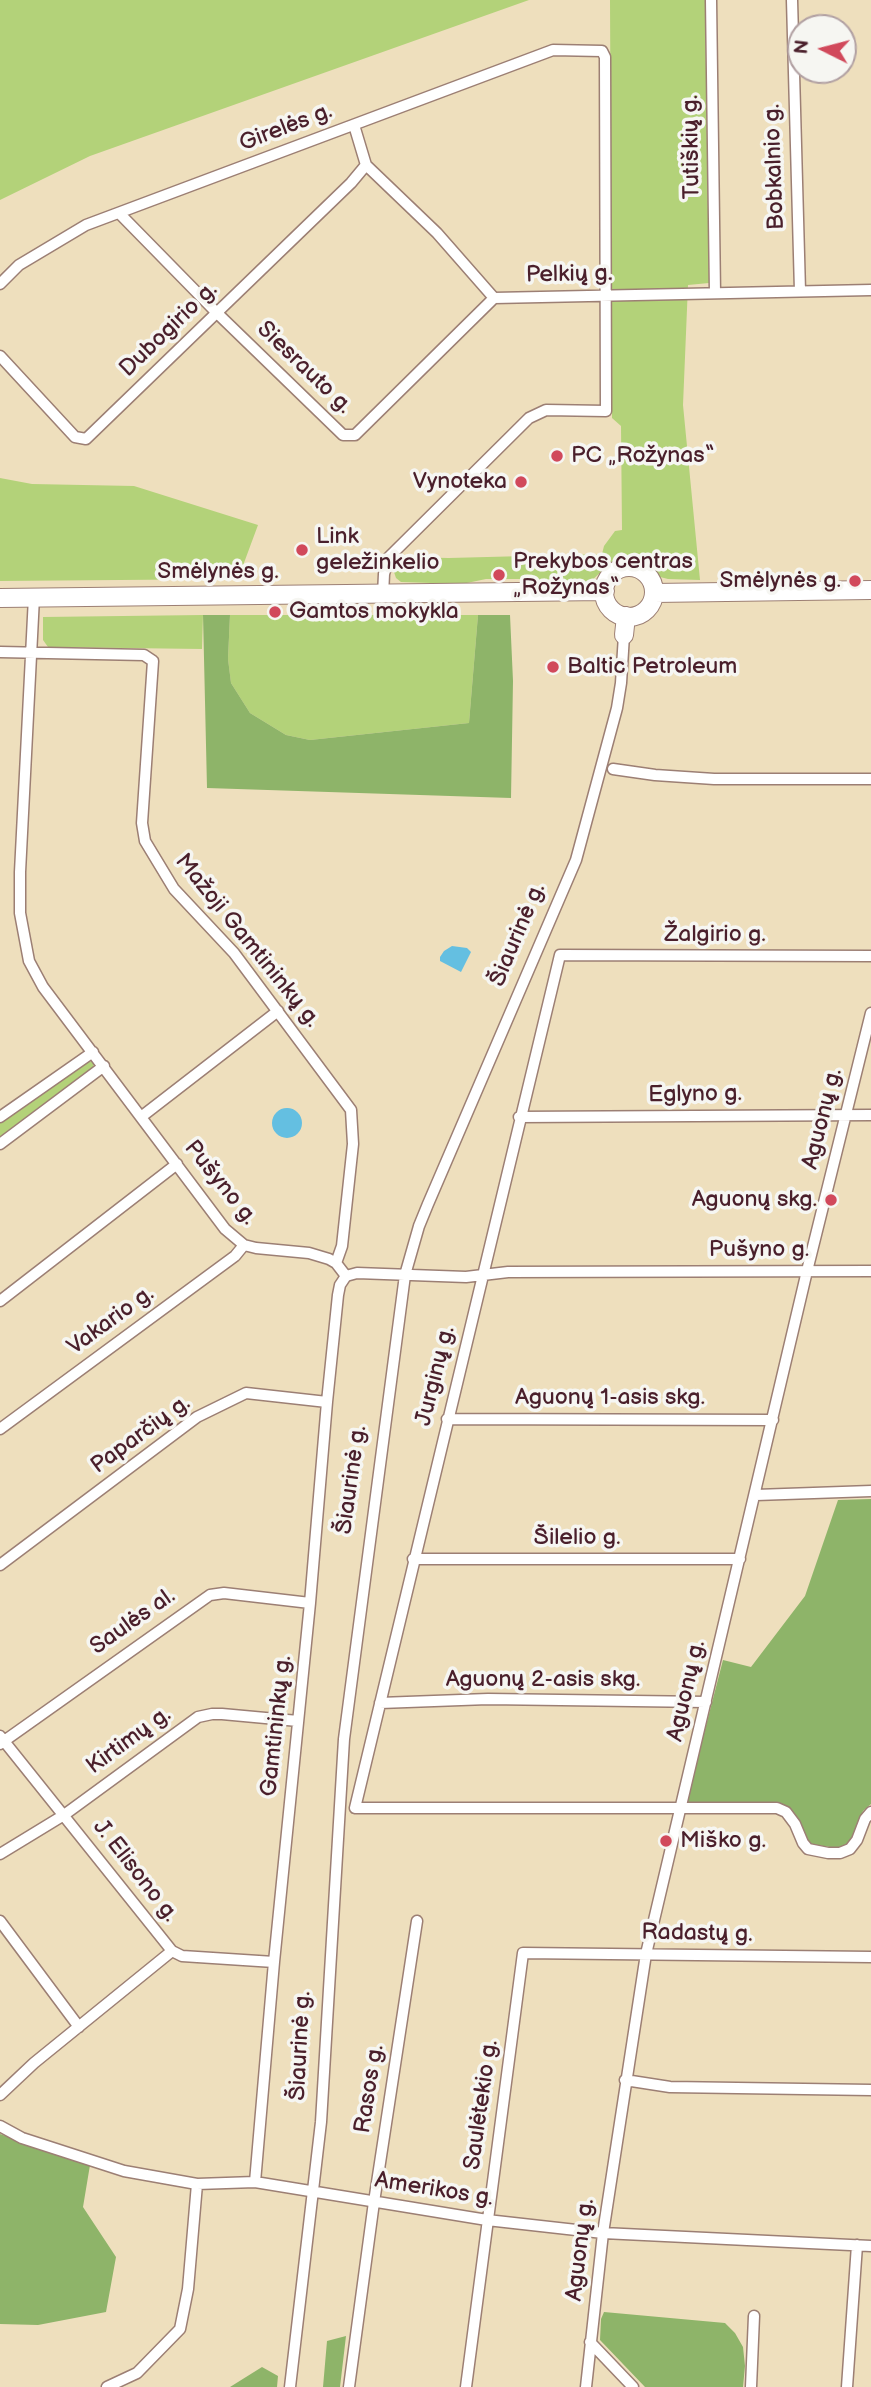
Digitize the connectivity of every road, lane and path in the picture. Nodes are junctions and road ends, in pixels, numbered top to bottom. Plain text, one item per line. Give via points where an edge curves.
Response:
1 (711, 0) edge
2 (792, 0) edge
3 (354, 125) junction
4 (366, 165) junction
5 (119, 213) junction
6 (0, 284) edge
7 (871, 290) edge
8 (800, 291) junction
9 (715, 293) junction
10 (607, 294) junction
11 (494, 298) junction
12 (217, 313) junction
13 (0, 356) edge
14 (871, 590) edge
15 (605, 591) junction
16 (654, 593) junction
17 (383, 595) junction
18 (34, 597) junction
19 (0, 598) edge
20 (626, 616) junction
21 (624, 635) joint
22 (0, 652) edge
23 (31, 652) junction
24 (613, 769) dead end
25 (871, 779) edge
26 (560, 955) joint
27 (871, 956) edge
28 (278, 1011) junction
29 (871, 1013) edge
30 (93, 1052) junction
31 (104, 1066) junction
32 (845, 1115) junction
33 (871, 1115) edge
34 (0, 1117) edge
35 (141, 1117) junction
36 (519, 1117) junction
37 (0, 1144) edge
38 (177, 1164) junction
39 (244, 1245) junction
40 (336, 1263) junction
41 (807, 1271) junction
42 (871, 1271) edge
43 (405, 1275) junction
44 (483, 1275) junction
45 (346, 1276) junction
46 (0, 1301) edge
47 (327, 1402) junction
48 (447, 1419) junction
49 (773, 1420) junction
50 (0, 1429) edge
51 (871, 1491) edge
52 (755, 1495) junction
53 (413, 1559) junction
54 (740, 1559) junction
55 (0, 1565) edge
56 (310, 1603) junction
57 (706, 1702) junction
58 (380, 1703) junction
59 (298, 1721) junction
60 (1, 1740) edge
61 (681, 1809) junction
62 (871, 1812) edge
63 (64, 1815) junction
64 (0, 1854) edge
65 (0, 1921) edge
66 (417, 1921) dead end
67 (172, 1951) junction
68 (523, 1953) joint
69 (646, 1954) junction
70 (871, 1957) edge
71 (274, 1962) junction
72 (79, 2027) junction
73 (625, 2080) junction
74 (871, 2090) edge
75 (0, 2095) edge
76 (0, 2126) edge
77 (255, 2182) junction
78 (197, 2184) junction
79 (315, 2191) junction
80 (374, 2202) junction
81 (487, 2220) junction
82 (603, 2233) junction
83 (857, 2245) junction
84 (871, 2246) edge
85 (754, 2316) dead end
86 (590, 2342) junction
87 (107, 2387) edge
88 (290, 2387) edge
89 (349, 2387) edge
90 (466, 2387) edge
91 (586, 2387) edge
92 (633, 2387) edge
93 (751, 2387) edge
94 (847, 2387) edge

1 - 9 street, Tutiškių g.
2 - 8 street, Bobkalnio g.
3 - 4 street, Pelkių g.
3 - 5 street, Girelės g.
3 - 10 street, Girelės g. via 553,50 602,51 606,57
4 - 11 street, Pelkių g.
4 - 12 street, Dubogirio g.
5 - 6 street, Girelės g. via 86,225 19,265
5 - 12 street, Siesrauto g.
7 - 8 street, Pelkių g.
8 - 9 street, Pelkių g.
9 - 10 street, Pelkių g.
10 - 11 street, Pelkių g.
10 - 17 street via 606,411 546,410 529,418 389,557
11 - 12 street, Siesrauto g. via 350,436 337,431
12 - 13 street, Dubogirio g. via 86,439 75,437
14 - 16 main road
15 - 16 main road via 615,571 632,567 648,576
15 - 17 main road, Smėlynės g.
15 - 20 main road via 610,608
16 - 20 main road via 645,611
17 - 18 main road, Smėlynės g.
18 - 19 main road, Smėlynės g.
18 - 23 street, Pušyno g.
20 - 21 main road, Šiaurinė g.
21 - 43 street, Šiaurinė g. via 617,708 576,860 428,1204
22 - 23 street, Mažoji Gamtininkų g.
23 - 28 street, Mažoji Gamtininkų g. via 144,655 153,662 142,823 145,841 174,889 234,953
23 - 30 street, Pušyno g. via 20,872 22,931 36,974
24 - 25 street via 714,779
26 - 27 street, Žalgirio g.
26 - 36 street, Jurginų g.
28 - 35 street
28 - 40 street, Mažoji Gamtininkų g. via 351,1110 353,1144 342,1246
29 - 32 street, Aguonų g.
30 - 31 street, Pušyno g.
30 - 34 street
31 - 35 street, Pušyno g.
31 - 37 street
32 - 33 street, Eglyno g.
32 - 36 street, Eglyno g.
32 - 41 street, Aguonų g.
35 - 38 street, Pušyno g.
36 - 44 street, Jurginų g.
38 - 39 street, Pušyno g. via 225,1229
38 - 46 street
39 - 40 street, Pušyno g. via 309,1253
39 - 50 street, Vakario g.
40 - 45 street
41 - 42 street, Pušyno g.
41 - 44 street, Pušyno g.
41 - 49 street, Aguonų g.
43 - 44 street, Pušyno g.
43 - 45 street, Pušyno g.
43 - 79 street, Šiaurinė g. via 344,1739
44 - 48 street, Jurginų g.
45 - 47 street, Gamtininkų g. via 338,1295
47 - 55 street, Paparčių g. via 246,1394 197,1417
47 - 56 street, Gamtininkų g.
48 - 49 street, Aguonų 1-asis skg.
48 - 53 street, Jurginų g.
49 - 52 street, Aguonų g.
51 - 52 street
52 - 54 street, Aguonų g.
53 - 54 street, Šilelio g.
53 - 58 street, Jurginų g.
54 - 57 street, Aguonų g.
56 - 59 street, Gamtininkų g.
56 - 60 street, Saulės al. via 210,1595
57 - 58 street, Aguonų 2-asis skg. via 488,1699
57 - 61 street, Aguonų g.
58 - 61 street, Jurginų g. via 355,1808
59 - 63 street, Kirtimų g. via 222,1714 198,1717
59 - 71 street, Gamtininkų g.
60 - 63 street, J. Elisono g.
61 - 62 street via 777,1808 786,1812 808,1849 828,1853 850,1849
61 - 69 street, Aguonų g.
63 - 64 street, Kirtimų g.
63 - 67 street, J. Elisono g.
65 - 72 street
66 - 80 street, Rasos g.
67 - 71 street, J. Elisono g. via 181,1956
67 - 72 street
68 - 69 street, Radastų g.
68 - 81 street, Saulėtekio g.
69 - 70 street, Radastų g.
69 - 73 street, Aguonų g.
71 - 77 street, Gamtininkų g.
72 - 75 street
73 - 74 street via 670,2087
73 - 82 street, Aguonų g.
76 - 78 street, Amerikos g. via 22,2138 124,2171
77 - 78 street, Amerikos g.
77 - 79 street, Amerikos g.
78 - 87 street via 180,2329 137,2373
79 - 80 street, Amerikos g.
79 - 88 street, Šiaurinė g.
80 - 81 street, Amerikos g.
80 - 89 street, Rasos g.
81 - 82 street, Amerikos g.
81 - 90 street, Saulėtekio g.
82 - 83 street, Amerikos g.
82 - 86 street, Aguonų g.
83 - 84 street, Amerikos g.
83 - 94 street
85 - 93 street
86 - 91 street, Aguonų g.
86 - 92 street

